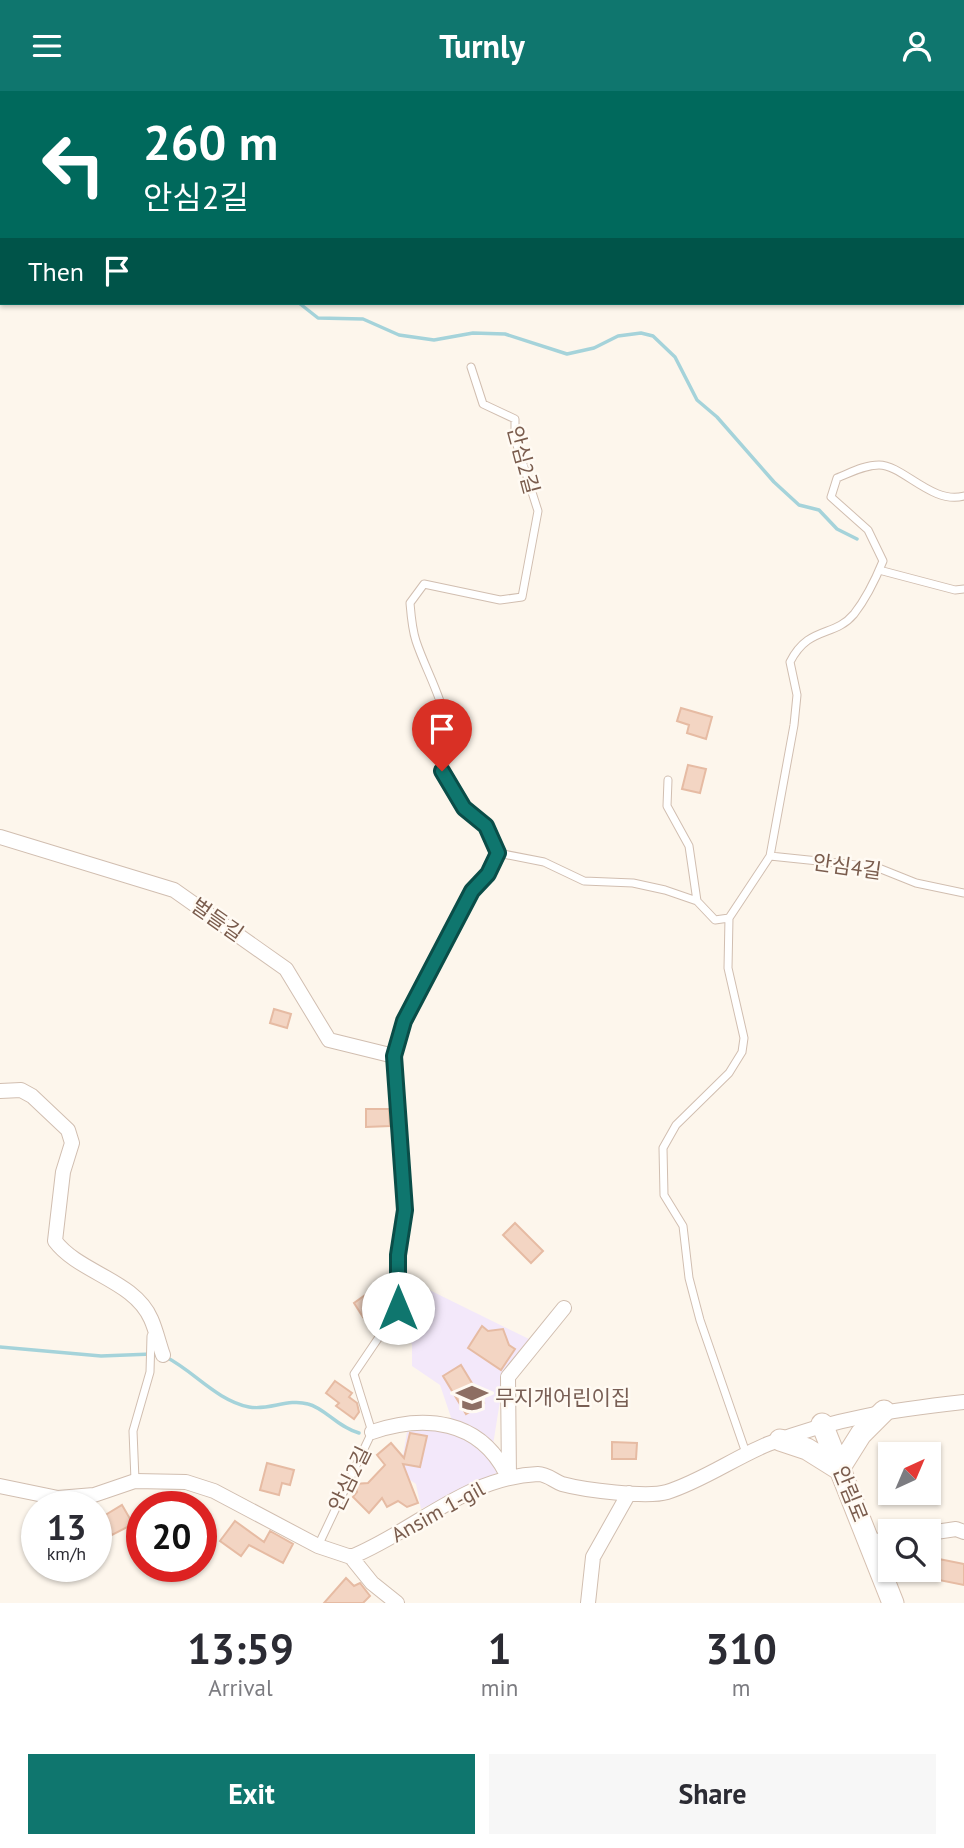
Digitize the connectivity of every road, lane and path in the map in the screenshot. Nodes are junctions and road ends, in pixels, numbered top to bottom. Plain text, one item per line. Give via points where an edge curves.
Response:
1 (471, 367) dead end
2 (964, 496) edge
3 (879, 570) junction
4 (964, 589) edge
5 (668, 780) dead end
6 (0, 837) edge
7 (498, 853) junction
8 (770, 856) junction
9 (964, 893) edge
10 (697, 901) junction
11 (729, 918) junction
12 (394, 1056) junction
13 (0, 1091) edge
14 (564, 1308) dead end
15 (151, 1336) dead end
16 (163, 1355) dead end
17 (964, 1402) edge
18 (884, 1411) junction
19 (822, 1424) junction
20 (372, 1432) junction
21 (780, 1440) junction
22 (746, 1453) junction
23 (839, 1469) junction
24 (509, 1478) junction
25 (135, 1481) junction
26 (0, 1486) edge
27 (629, 1493) junction
28 (941, 1531) edge
29 (964, 1532) edge
30 (878, 1541) edge
31 (869, 1542) junction
32 (318, 1546) junction
33 (351, 1557) junction
34 (397, 1603) edge
35 (588, 1603) edge
36 (893, 1603) edge

1 - 7 lane, 안심2길 via 483,404 515,419 515,439 538,511 522,597 499,600 424,585 410,603 415,639 441,701 450,755 442,771 464,808 486,826
2 - 3 lane via 930,491 881,465 837,478 831,497 868,530 883,561
3 - 4 lane
3 - 8 lane via 853,616 812,635 799,645 790,662 797,695 794,725
5 - 10 lane via 667,806 689,846
6 - 12 street, 벌들길 via 174,890 286,969 329,1040
7 - 10 lane via 544,862 584,881 633,883
7 - 12 lane, 안심2길 via 488,874 472,891 404,1021
8 - 9 lane, 안심4길 via 876,867 916,883
8 - 11 lane
10 - 11 lane via 715,920
11 - 22 lane via 728,968 744,1038 742,1052 729,1073 676,1125 663,1148 662,1170 664,1195 683,1226 700,1319
12 - 20 lane, 안심2길 via 405,1210 398,1255 398,1308 354,1374
13 - 16 street via 21,1090 32,1096 68,1130 72,1143 63,1172 55,1241 65,1254 131,1294 151,1317
14 - 24 street via 508,1377
15 - 25 lane via 150,1372 133,1431
17 - 18 street, Ansim 1-gil
18 - 19 street, Ansim 1-gil
18 - 23 street via 861,1434
19 - 21 street, Ansim 1-gil
19 - 23 street, 안림로
20 - 24 street via 400,1423 465,1430 497,1455
20 - 32 lane, 안심2길
21 - 22 street, Ansim 1-gil
21 - 23 street
22 - 27 street, Ansim 1-gil via 668,1492
23 - 31 street, 안림로
24 - 27 street, Ansim 1-gil via 542,1474 562,1484
24 - 33 street, Ansim 1-gil via 458,1497 379,1546
25 - 26 street via 94,1495 58,1498
25 - 32 street via 186,1482 214,1491
27 - 35 street via 593,1557
28 - 29 street
30 - 31 street
31 - 36 street, 안림로
32 - 33 street
33 - 34 street via 372,1583

